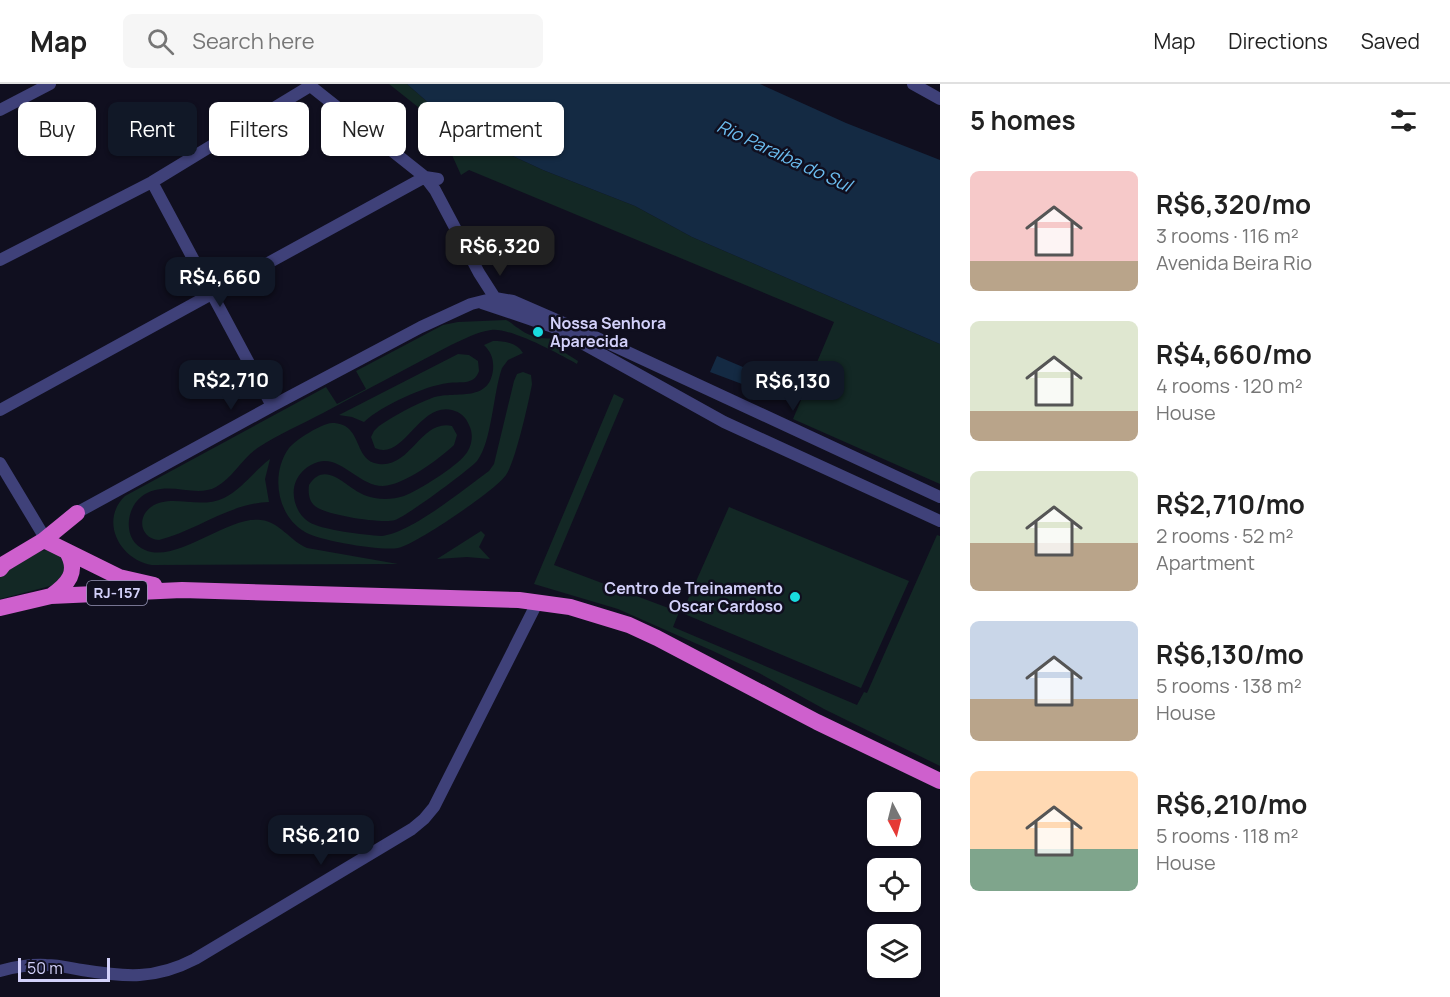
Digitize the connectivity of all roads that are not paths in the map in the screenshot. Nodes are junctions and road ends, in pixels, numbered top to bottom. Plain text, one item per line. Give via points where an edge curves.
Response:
1 (50, 84) edge
2 (913, 84) edge
3 (309, 85) edge
4 (940, 99) edge
5 (0, 110) edge
6 (425, 177) junction
7 (438, 179) dead end
8 (152, 182) junction
9 (0, 260) edge
10 (479, 273) junction
11 (213, 295) junction
12 (495, 298) junction
13 (478, 302) junction
14 (272, 406) junction
15 (0, 410) edge
16 (0, 463) edge
17 (940, 497) edge
18 (77, 513) joint
19 (940, 521) edge
20 (43, 536) junction
21 (67, 552) junction
22 (1, 564) edge
23 (182, 590) junction
24 (51, 596) junction
25 (538, 602) junction
26 (0, 608) edge
27 (940, 781) edge
28 (0, 971) edge

1 - 5 street
2 - 4 street
3 - 6 street
3 - 8 street
6 - 7 street
6 - 10 street
6 - 11 street
8 - 9 street
8 - 11 street
10 - 12 street
10 - 13 street
11 - 14 street
11 - 15 street
12 - 13 street
12 - 17 street via 582,331
13 - 14 street via 430,322
13 - 19 street via 553,327 714,417
14 - 18 street
16 - 20 street
18 - 20 highway
20 - 21 highway
20 - 22 highway
21 - 23 highway via 125,578
21 - 24 highway via 72,576
23 - 24 highway, RJ-157
23 - 25 highway, RJ-157
24 - 26 highway, RJ-157
25 - 27 highway, RJ-157 via 604,616 648,633
25 - 28 street via 434,807 412,829 195,959 168,971 125,976 48,964

